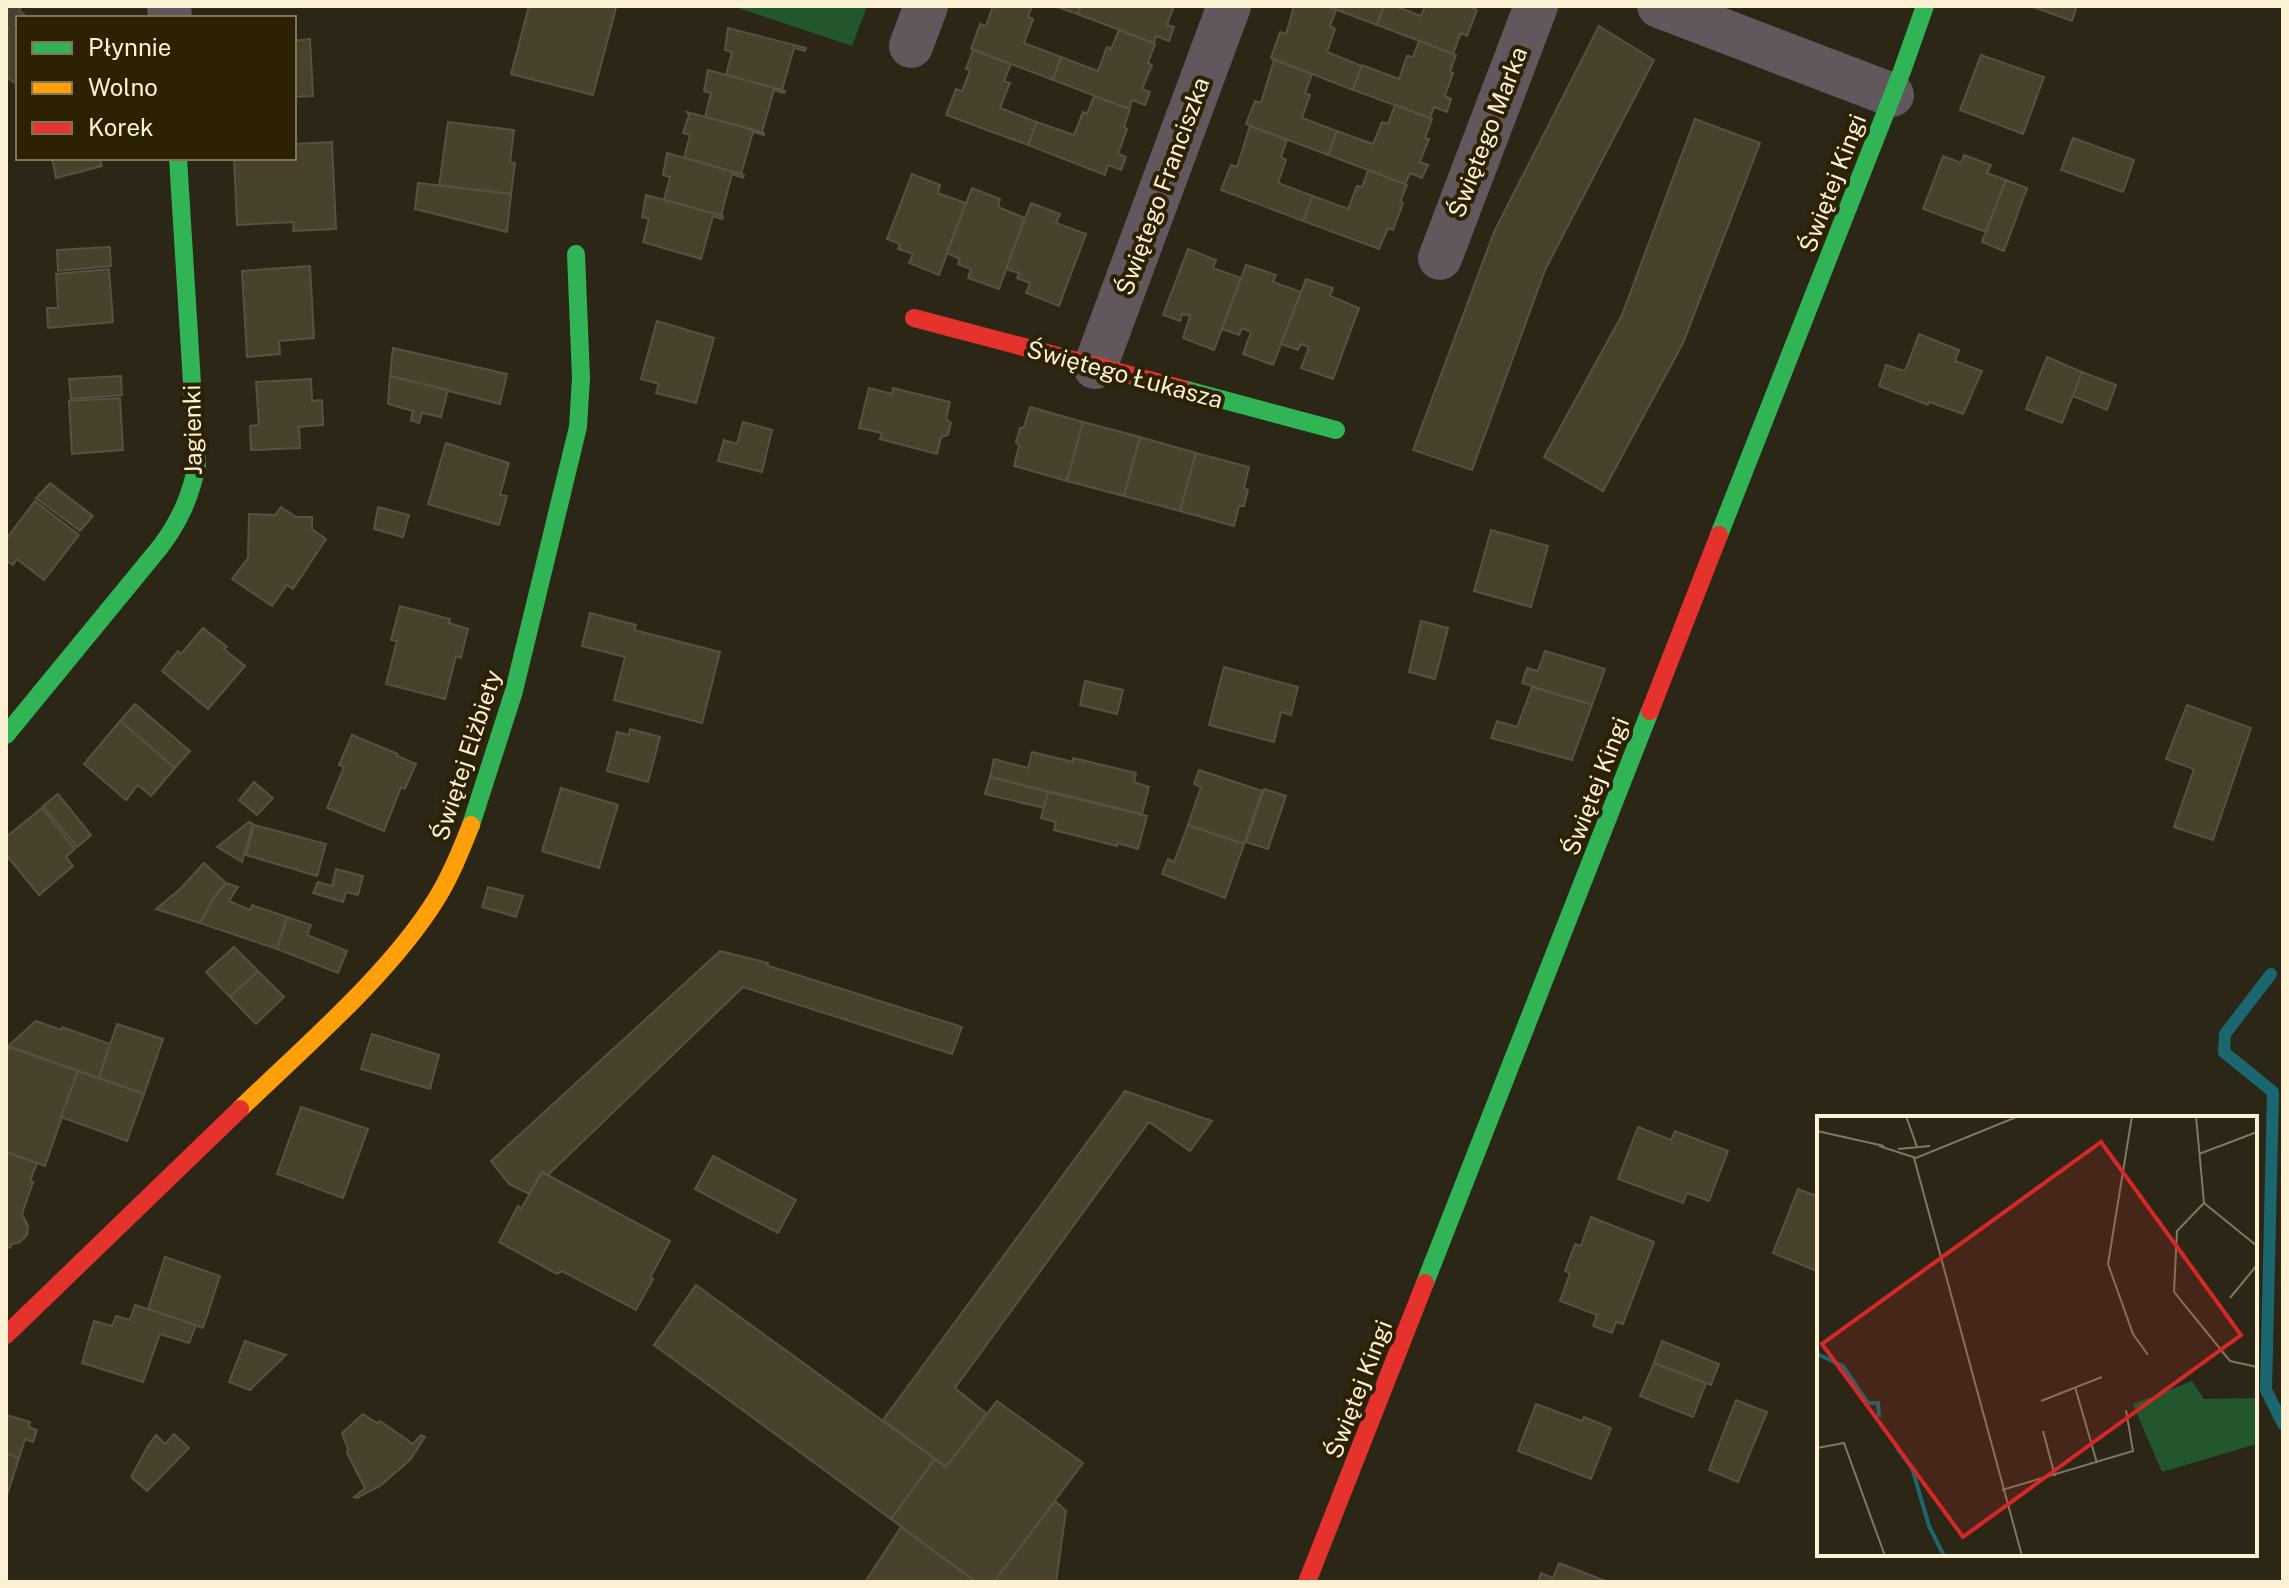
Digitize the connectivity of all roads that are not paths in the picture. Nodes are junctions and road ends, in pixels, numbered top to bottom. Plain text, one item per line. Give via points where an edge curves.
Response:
1 (926, 6) edge
2 (1229, 6) edge
3 (1536, 6) edge
4 (1659, 6) edge
5 (1925, 6) edge
6 (911, 46) dead end
7 (1892, 95) junction
8 (178, 160) edge
9 (576, 254) dead end
10 (1440, 258) dead end
11 (914, 318) dead end
12 (1095, 367) junction
13 (1336, 430) dead end
14 (6, 735) edge
15 (6, 1335) edge
16 (1307, 1582) edge

1 - 6 street
2 - 12 street, Świętego Franciszka
3 - 10 street, Świętego Marka
4 - 7 street
5 - 7 street, Świętej Kingi
7 - 16 street, Świętej Kingi
8 - 14 street, Jagienki via 197,464 191,495 183,517 161,546
9 - 15 street, Świętej Elżbiety via 578,427 514,691 479,804 445,884 370,982
11 - 12 street, Świętego Łukasza
12 - 13 street, Świętego Łukasza

